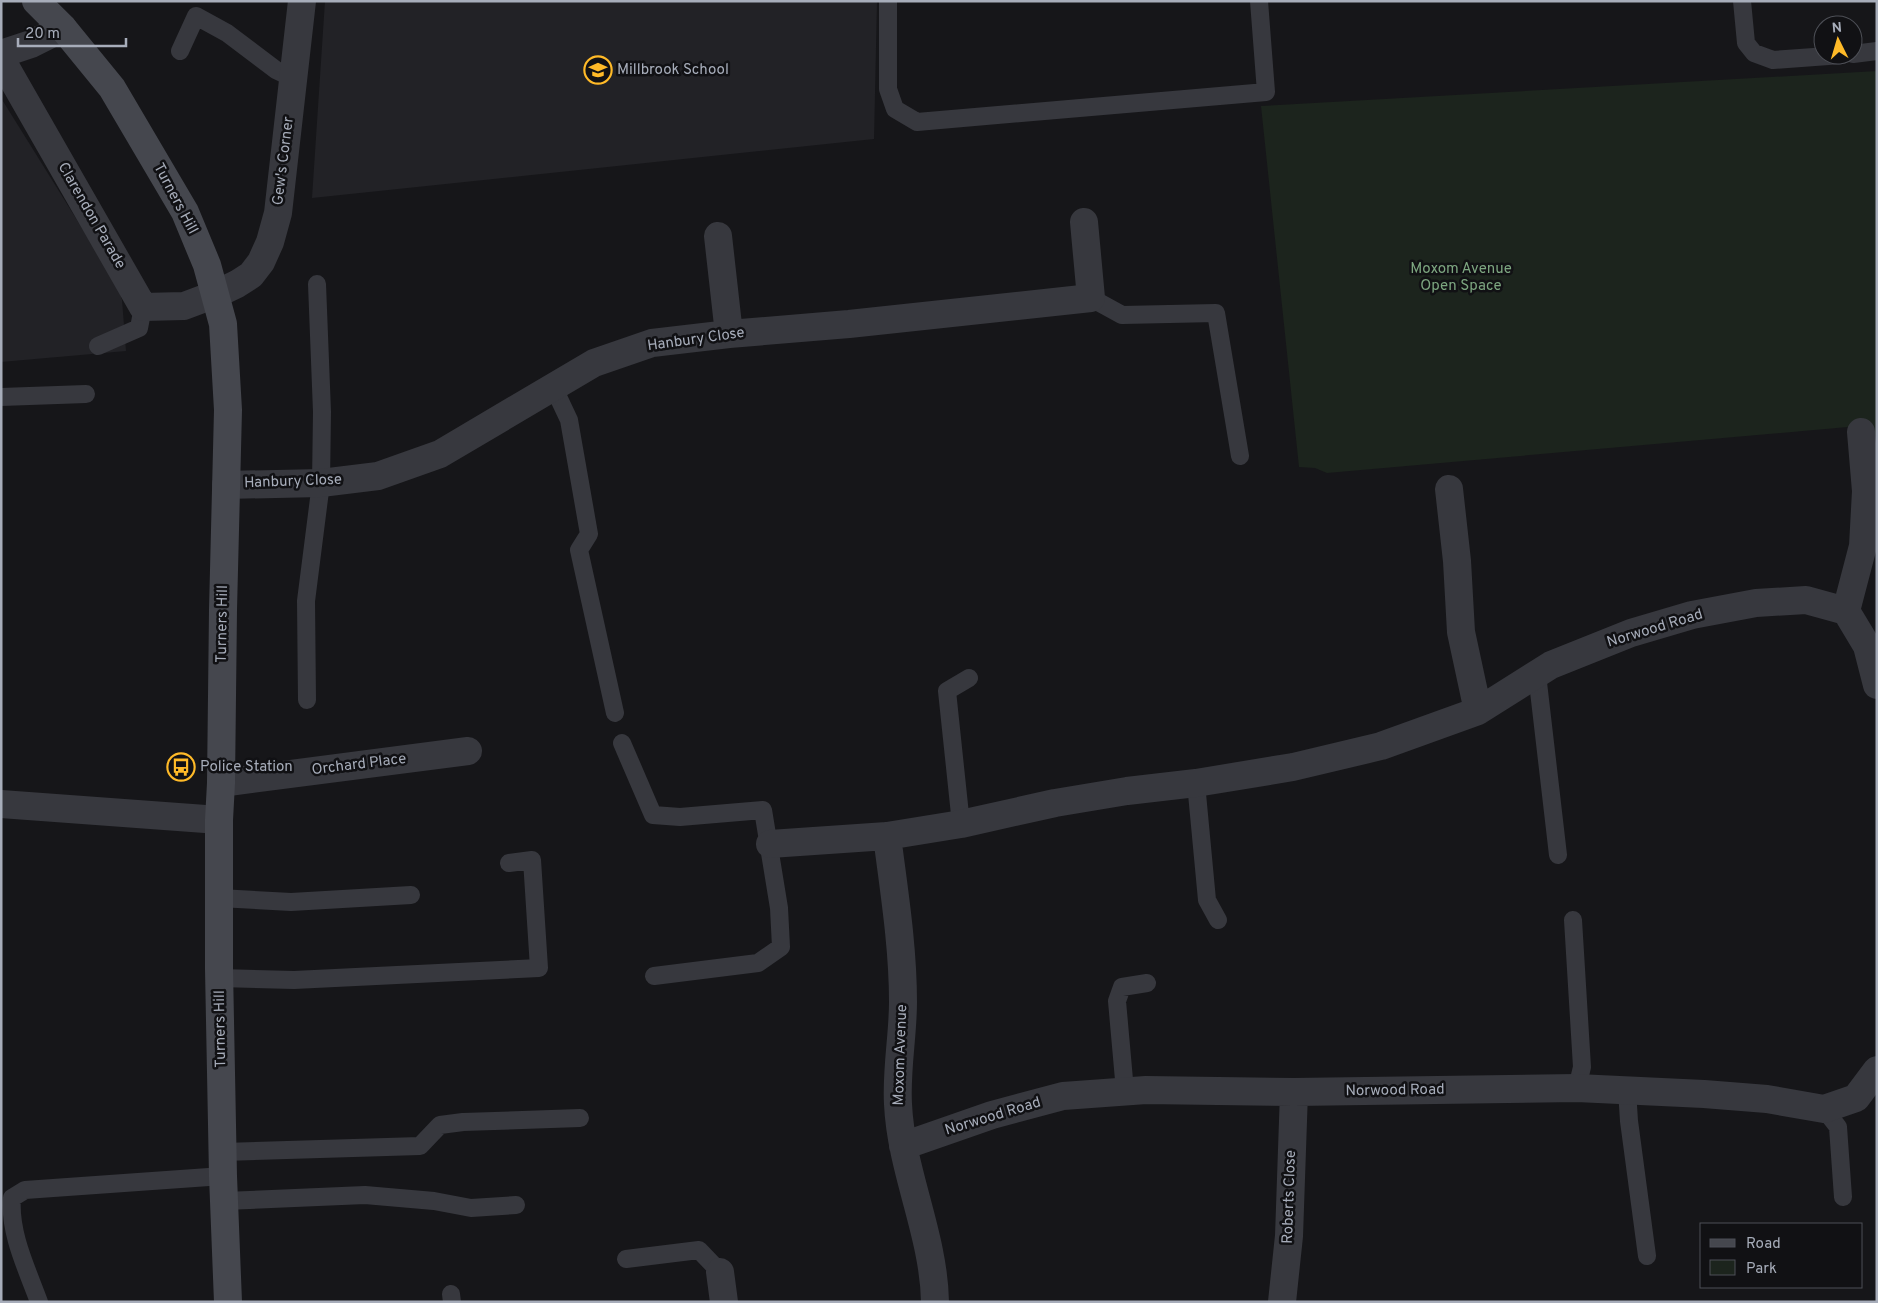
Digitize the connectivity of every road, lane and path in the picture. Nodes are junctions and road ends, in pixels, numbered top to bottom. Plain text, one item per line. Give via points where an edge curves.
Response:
1 (36, 1) edge
2 (302, 1) edge
3 (888, 1) edge
4 (1259, 1) edge
5 (1742, 1) edge
6 (63, 28) junction
7 (180, 50) dead end
8 (1877, 51) edge
9 (1863, 53) edge
10 (1, 54) edge
11 (1813, 57) edge
12 (1, 59) edge
13 (293, 78) junction
14 (1084, 222) dead end
15 (718, 236) dead end
16 (317, 284) dead end
17 (216, 294) junction
18 (1091, 298) junction
19 (143, 307) junction
20 (729, 334) junction
21 (98, 346) dead end
22 (553, 386) junction
23 (86, 394) dead end
24 (1, 397) edge
25 (1861, 432) dead end
26 (1240, 456) dead end
27 (321, 483) junction
28 (226, 485) junction
29 (1449, 489) dead end
30 (1846, 611) junction
31 (1537, 674) junction
32 (969, 678) dead end
33 (1877, 685) edge
34 (307, 700) dead end
35 (1478, 711) junction
36 (615, 713) dead end
37 (622, 743) dead end
38 (468, 751) dead end
39 (1196, 782) junction
40 (222, 784) junction
41 (1, 804) edge
42 (219, 820) junction
43 (961, 824) junction
44 (887, 836) junction
45 (770, 844) junction
46 (1558, 855) dead end
47 (508, 863) dead end
48 (411, 895) dead end
49 (219, 898) junction
50 (1218, 920) dead end
51 (1573, 920) dead end
52 (654, 976) dead end
53 (220, 978) junction
54 (1147, 983) dead end
55 (1875, 1076) edge
56 (1577, 1088) junction
57 (1627, 1090) junction
58 (1126, 1091) junction
59 (1294, 1092) junction
60 (1824, 1109) junction
61 (580, 1118) dead end
62 (903, 1146) junction
63 (224, 1176) junction
64 (1842, 1197) dead end
65 (516, 1206) dead end
66 (1647, 1256) dead end
67 (626, 1258) dead end
68 (720, 1272) joint
69 (39, 1302) edge
70 (228, 1302) edge
71 (724, 1302) edge
72 (935, 1302) edge
73 (1282, 1302) edge

1 - 6 main road, Turners Hill
2 - 13 street, Gew's Corner
3 - 4 lane via 888,89 895,109 917,122 1266,92
5 - 11 lane via 1746,42 1754,53 1773,60
6 - 10 street
6 - 17 main road, Turners Hill via 112,88 185,212
7 - 13 lane via 196,16
8 - 9 lane
12 - 19 street, Clarendon Parade
13 - 17 street, Gew's Corner via 278,212 270,242 251,274
14 - 18 street
15 - 20 street
16 - 27 lane
17 - 19 street via 184,306
17 - 28 main road, Turners Hill via 226,356
18 - 20 street, Hanbury Close
18 - 26 lane via 1122,315 1216,313
19 - 21 lane via 139,328
20 - 22 street, Hanbury Close via 652,343 594,363
22 - 27 street, Hanbury Close via 440,454 378,476
22 - 36 lane via 569,420 589,534 579,550
23 - 24 lane
25 - 30 street via 1866,491 1863,546
27 - 28 street, Hanbury Close
27 - 34 lane via 306,601
28 - 40 main road, Turners Hill
29 - 35 street via 1460,632
30 - 31 street, Norwood Road via 1806,600 1756,603 1692,615 1631,633 1551,665
30 - 33 street via 1867,646
31 - 35 street, Norwood Road
31 - 46 lane
32 - 43 lane via 947,691
35 - 39 street, Norwood Road via 1381,746 1293,768
37 - 45 lane via 653,815 680,817 763,810
38 - 40 street, Orchard Place
39 - 43 street, Norwood Road via 1055,803
39 - 50 lane via 1207,900
40 - 42 main road, Turners Hill
41 - 42 street
42 - 49 main road, Turners Hill
43 - 44 street
44 - 45 street
44 - 62 street, Moxom Avenue via 902,954 898,1105
45 - 52 lane via 780,908 781,947 758,963
47 - 53 lane via 532,860 539,968 294,980
48 - 49 lane via 291,902
49 - 53 main road, Turners Hill
51 - 56 lane via 1582,1067
53 - 63 main road, Turners Hill
54 - 58 lane via 1122,987 1117,1001
55 - 60 street, Norwood Road via 1856,1098
56 - 57 street, Norwood Road
56 - 59 street, Norwood Road
57 - 60 street, Norwood Road via 1767,1099
57 - 66 lane
58 - 59 street, Norwood Road
58 - 62 street, Norwood Road via 1063,1096 992,1115
59 - 73 street, Roberts Close via 1289,1236
60 - 64 lane via 1838,1127
61 - 63 lane via 440,1125 420,1146
62 - 72 street, Moxom Avenue via 935,1278
63 - 65 lane via 471,1208
63 - 69 lane via 25,1190 12,1198 11,1213 16,1235
63 - 70 main road, Turners Hill
67 - 68 lane via 699,1250
68 - 71 street

